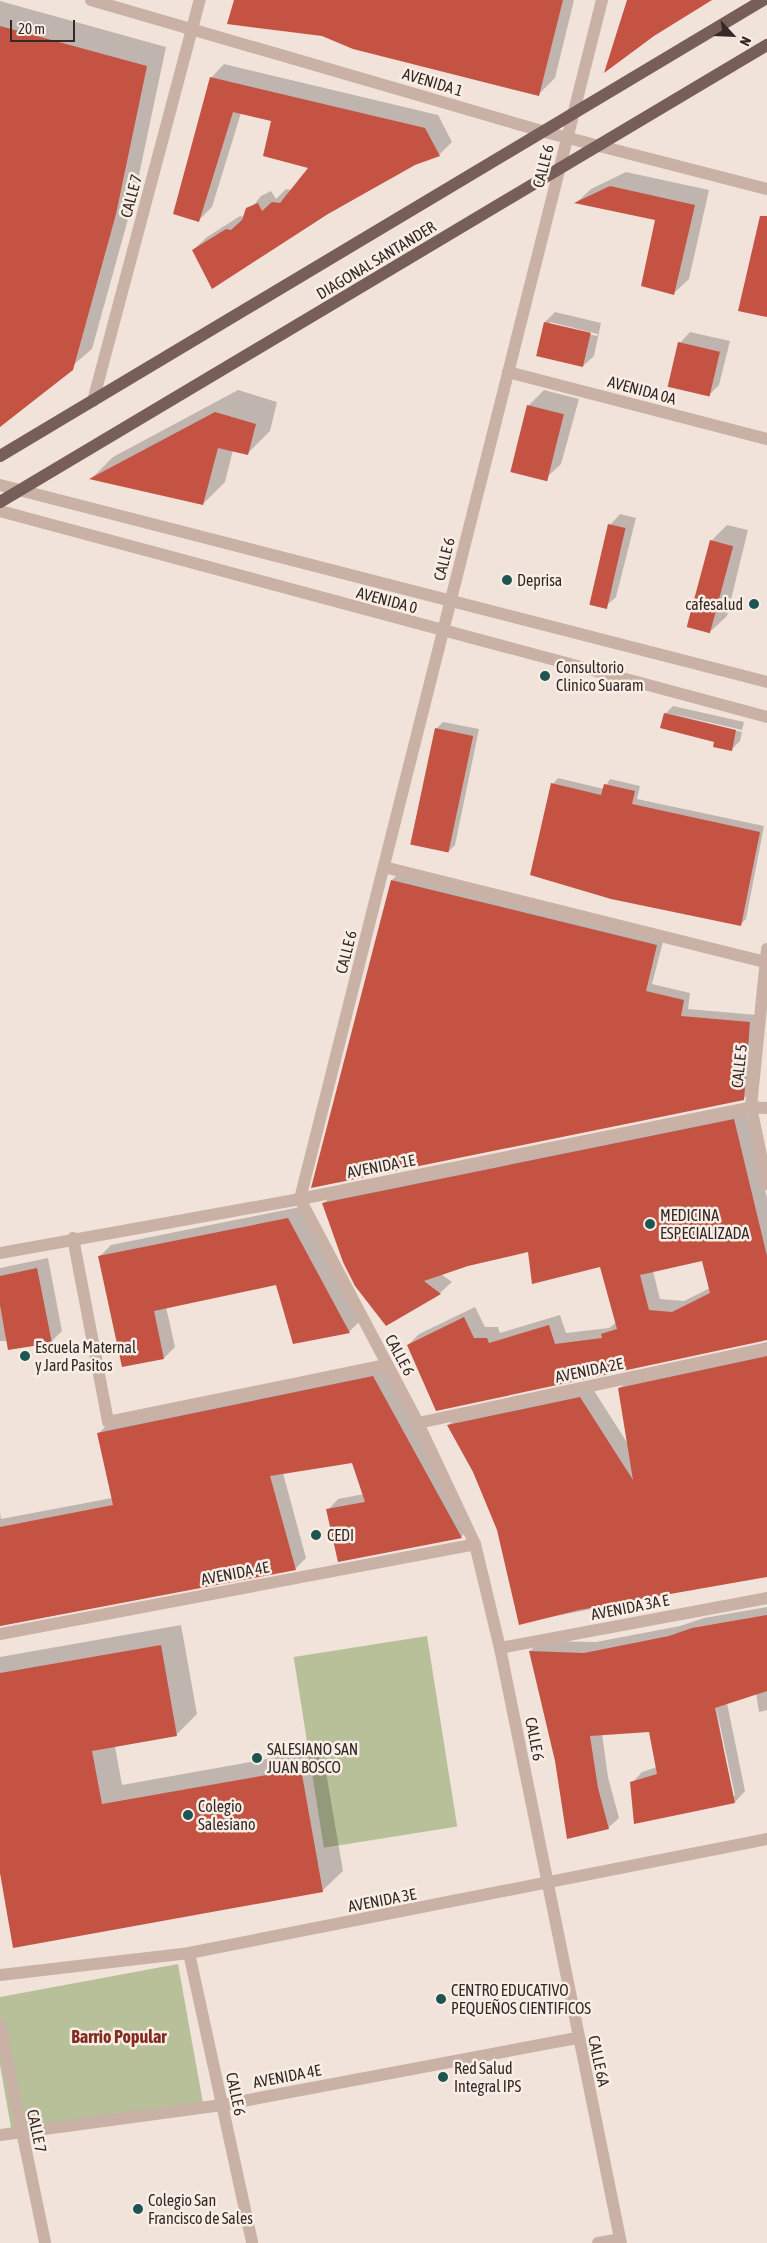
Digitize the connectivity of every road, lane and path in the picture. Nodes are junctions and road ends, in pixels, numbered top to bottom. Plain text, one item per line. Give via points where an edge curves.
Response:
1 (91, 0) edge
2 (200, 0) edge
3 (602, 0) edge
4 (763, 0) edge
5 (193, 27) junction
6 (767, 45) edge
7 (574, 112) junction
8 (545, 132) junction
9 (567, 138) junction
10 (602, 146) junction
11 (559, 169) junction
12 (767, 188) edge
13 (508, 372) junction
14 (93, 401) junction
15 (767, 439) edge
16 (0, 456) edge
17 (0, 485) edge
18 (18, 490) junction
19 (0, 502) edge
20 (0, 511) edge
21 (450, 602) junction
22 (443, 632) junction
23 (767, 682) edge
24 (767, 717) edge
25 (384, 867) junction
26 (766, 956) edge
27 (751, 1107) junction
28 (767, 1108) edge
29 (767, 1184) edge
30 (300, 1198) junction
31 (73, 1238) junction
32 (0, 1253) edge
33 (767, 1348) edge
34 (386, 1364) junction
35 (418, 1424) junction
36 (475, 1544) junction
37 (767, 1598) edge
38 (0, 1634) edge
39 (500, 1648) junction
40 (767, 1839) edge
41 (548, 1885) junction
42 (189, 1953) junction
43 (0, 1975) edge
44 (0, 2025) edge
45 (578, 2038) junction
46 (222, 2105) junction
47 (20, 2130) junction
48 (0, 2136) edge
49 (620, 2241) edge
50 (45, 2243) edge
51 (252, 2243) edge
52 (598, 2243) edge

1 - 5 street, AVENIDA 1
2 - 5 street, CALLE 7
3 - 7 street, CALLE 6
4 - 7 main road, DIAGONAL SANTANDER
5 - 8 street, AVENIDA 1
5 - 14 street, CALLE 7
6 - 10 main road, DIAGONAL SANTANDER
7 - 8 main road, DIAGONAL SANTANDER
7 - 9 street, CALLE 6
8 - 9 street, AVENIDA 1
8 - 14 main road, DIAGONAL SANTANDER
9 - 10 street, AVENIDA 1
9 - 11 street, CALLE 6
10 - 11 main road, DIAGONAL SANTANDER
10 - 12 street, AVENIDA 1
11 - 13 street, CALLE 6
11 - 18 main road, DIAGONAL SANTANDER
13 - 15 street, AVENIDA 0A
13 - 21 street, CALLE 6
14 - 16 main road, DIAGONAL SANTANDER
17 - 18 street, AVENIDA 0
18 - 19 main road, DIAGONAL SANTANDER
18 - 21 street, AVENIDA 0
20 - 22 street, AVENIDA 0
21 - 22 street, CALLE 6
21 - 23 street, AVENIDA 0
22 - 24 street, AVENIDA 0
22 - 25 street, CALLE 6
25 - 26 street
25 - 30 street, CALLE 6
26 - 27 street, CALLE 5
27 - 28 street, AVENIDA 1E
27 - 29 street, CALLE 5
27 - 30 street, AVENIDA 1E
30 - 31 street, AVENIDA 1E
30 - 34 street, CALLE 6
31 - 32 street, AVENIDA 1E
31 - 34 street via 108,1422
33 - 35 street, AVENIDA 2E
34 - 35 street, CALLE 6
35 - 36 street, CALLE 6
36 - 38 street, AVENIDA 4E
36 - 39 street, CALLE 6
37 - 39 street, AVENIDA 3A E
39 - 41 street, CALLE 6
40 - 41 street, AVENIDA 3E
41 - 42 street, AVENIDA 3E
41 - 45 street, CALLE 6A
42 - 43 street, AVENIDA 3E
42 - 46 street, CALLE 6
44 - 47 street, CALLE 7
45 - 46 street, AVENIDA 4E
45 - 49 street, CALLE 6A
46 - 47 street, AVENIDA 4E
46 - 51 street, CALLE 6
47 - 48 street, AVENIDA 4E
47 - 50 street, CALLE 7
49 - 52 street

